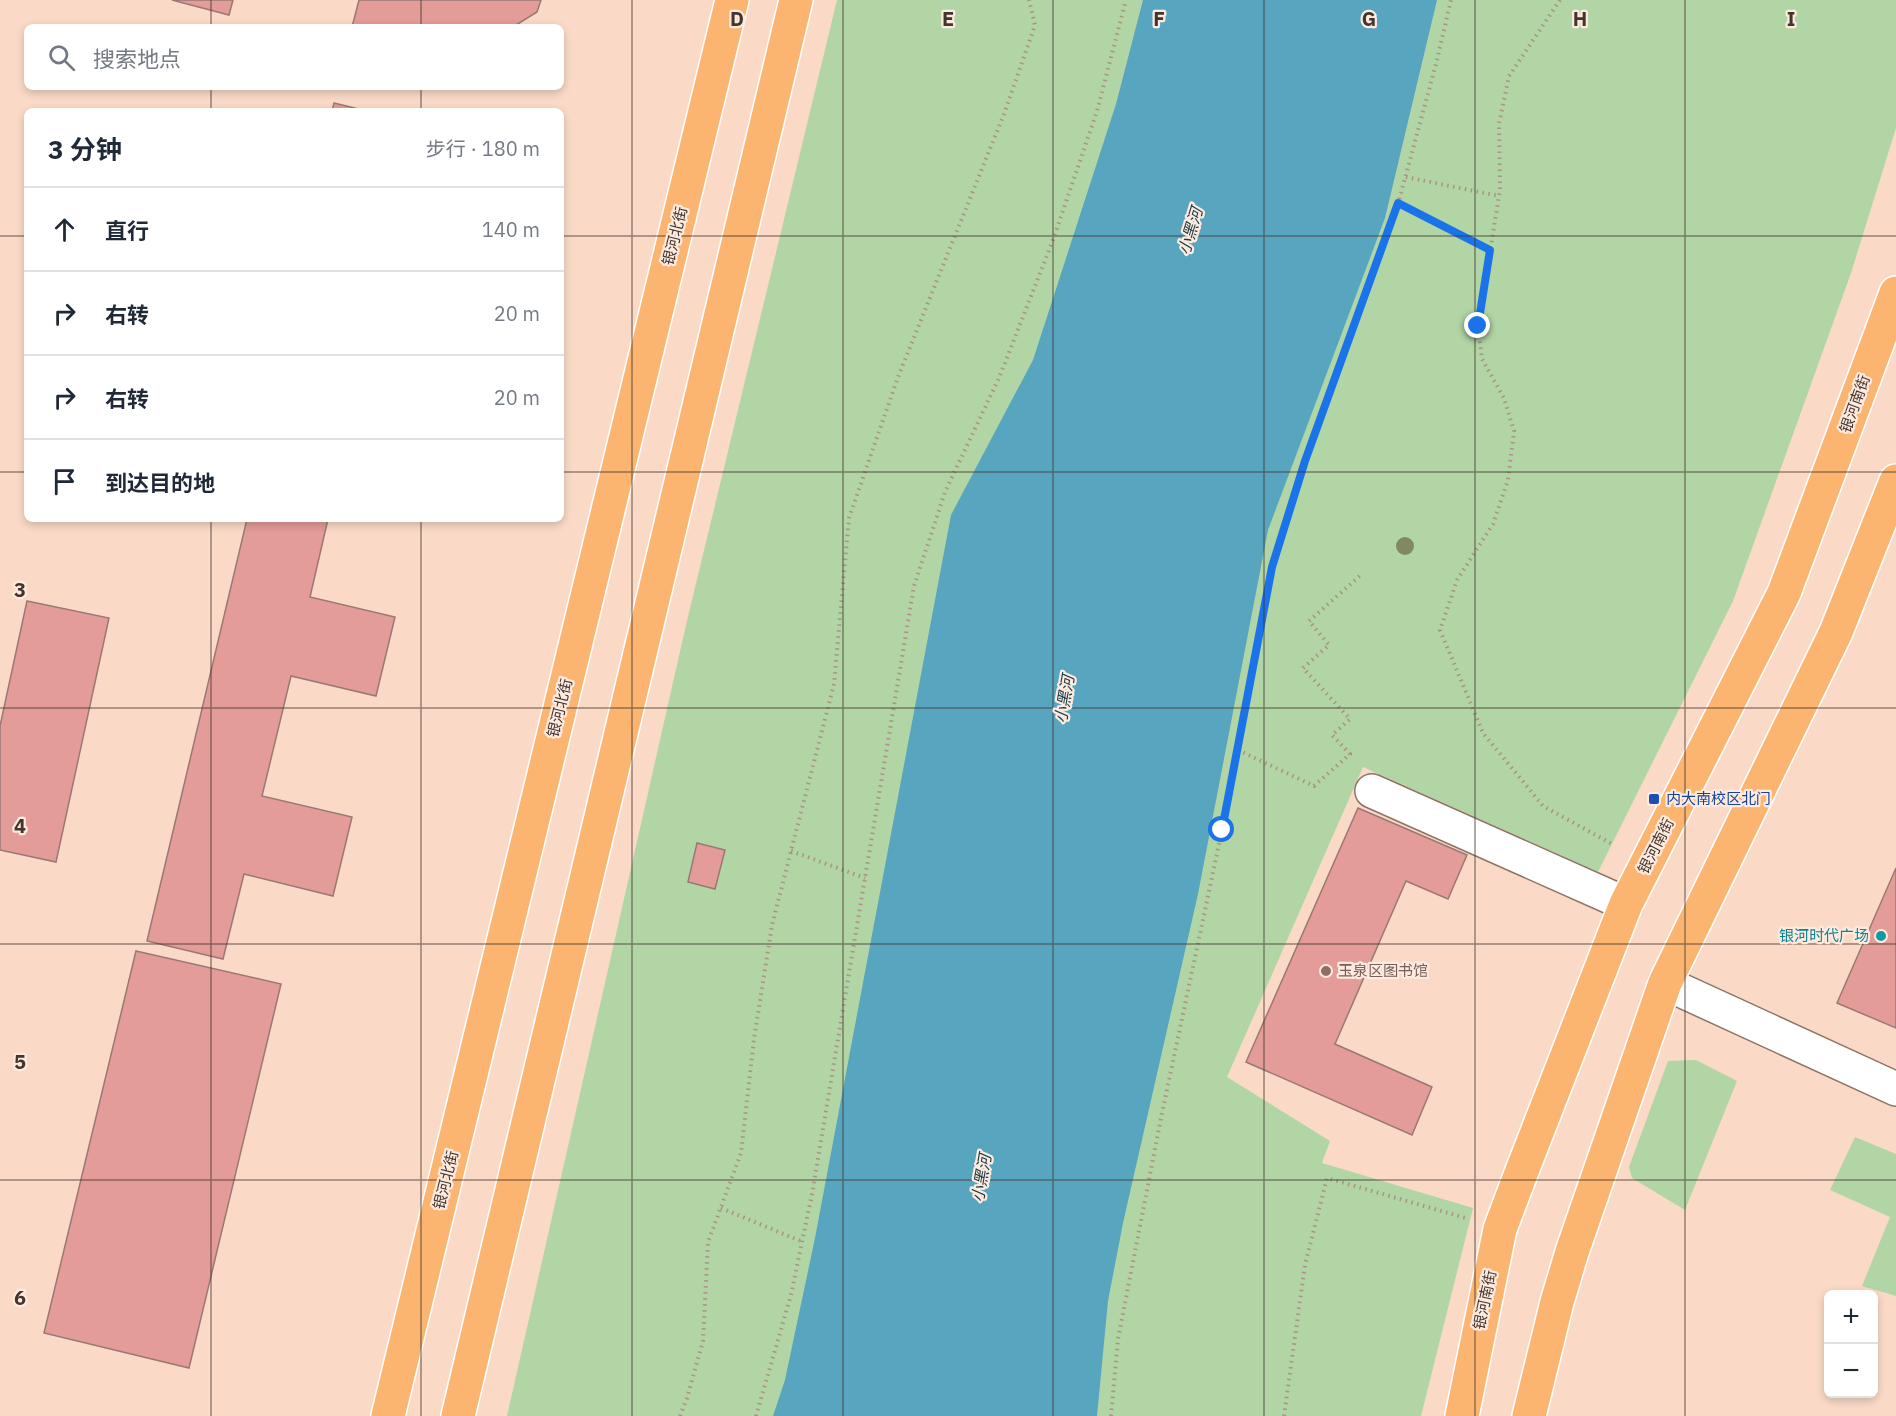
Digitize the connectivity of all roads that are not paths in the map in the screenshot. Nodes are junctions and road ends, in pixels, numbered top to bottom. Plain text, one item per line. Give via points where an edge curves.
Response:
1 (732, 0) edge
2 (796, 0) edge
3 (1896, 292) edge
4 (1896, 481) edge
5 (1372, 791) dead end
6 (1626, 904) junction
7 (1665, 984) junction
8 (1896, 1089) edge
9 (388, 1416) edge
10 (458, 1416) edge
11 (1461, 1416) edge
12 (1529, 1416) edge

1 - 9 main road, 银河北街
2 - 10 main road
3 - 6 main road, 银河南街 via 1784,592
4 - 7 main road via 1836,632
5 - 6 lane
6 - 11 main road, 银河南街 via 1500,1229
7 - 8 lane
7 - 12 main road via 1572,1252

